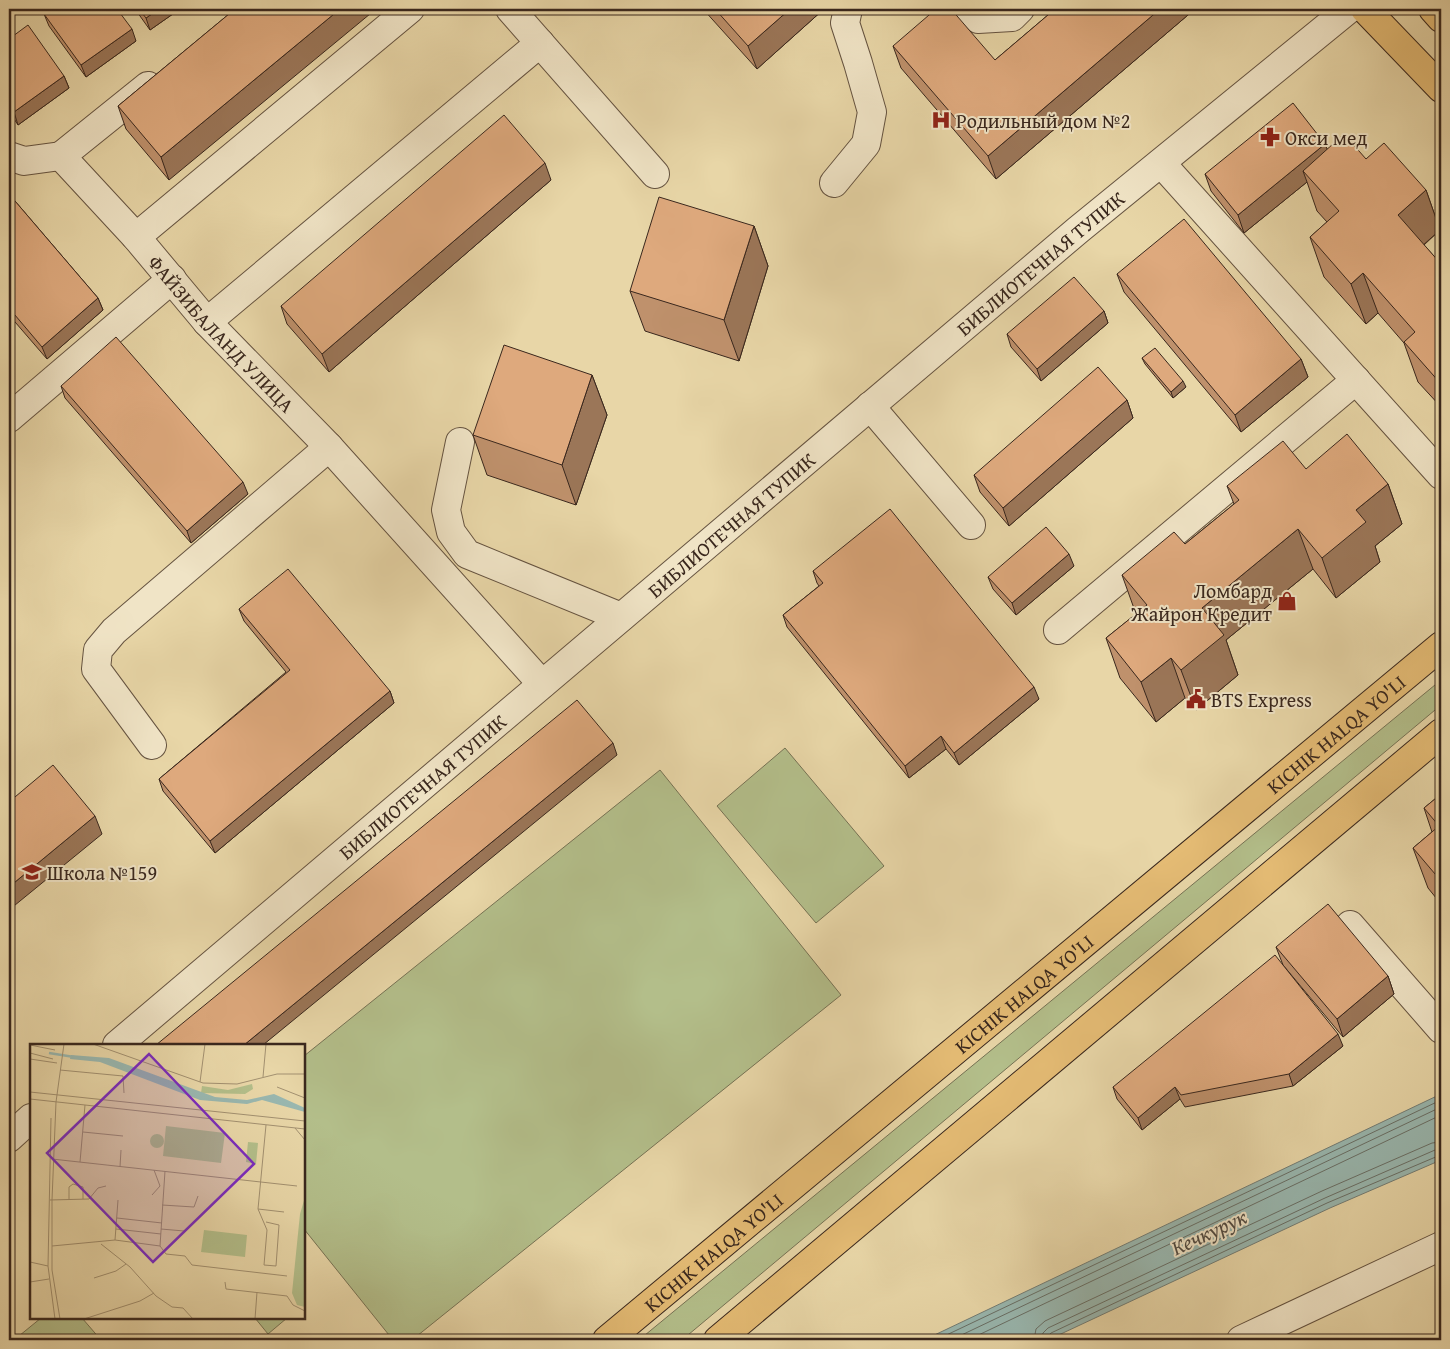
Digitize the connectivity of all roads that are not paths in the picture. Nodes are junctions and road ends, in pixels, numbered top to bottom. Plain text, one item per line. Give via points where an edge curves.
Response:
1 (410, 9) edge
2 (510, 9) edge
3 (848, 9) edge
4 (967, 9) edge
5 (1020, 9) edge
6 (1349, 9) edge
7 (1365, 9) edge
8 (1433, 9) edge
9 (1441, 18) edge
10 (540, 43) junction
11 (168, 70) edge
12 (1441, 88) edge
13 (9, 156) edge
14 (61, 156) junction
15 (1161, 163) junction
16 (655, 174) dead end
17 (834, 183) dead end
18 (136, 237) junction
19 (172, 279) junction
20 (207, 322) junction
21 (1356, 380) junction
22 (870, 406) junction
23 (9, 418) edge
24 (460, 442) dead end
25 (329, 447) junction
26 (1441, 475) edge
27 (971, 525) dead end
28 (620, 617) junction
29 (1058, 630) dead end
30 (1441, 646) edge
31 (542, 684) junction
32 (1441, 733) edge
33 (152, 744) dead end
34 (1350, 925) dead end
35 (1441, 1028) edge
36 (118, 1044) edge
37 (30, 1119) edge
38 (9, 1138) edge
39 (1441, 1246) edge
40 (607, 1340) edge
41 (718, 1340) edge
42 (1241, 1340) edge

1 - 18 street
2 - 10 street
3 - 17 street via 845,23 872,112 866,144
4 - 5 street via 978,20 1012,16
6 - 15 street, БИБЛИОТЕЧНАЯ ТУПИК
7 - 12 main road
8 - 9 main road
10 - 16 street
10 - 20 street
11 - 14 street
13 - 14 street via 24,161
14 - 18 street, ФАЙЗИБАЛАНД УЛИЦА
15 - 21 street
15 - 22 street, БИБЛИОТЕЧНАЯ ТУПИК
18 - 19 street, ФАЙЗИБАЛАНД УЛИЦА
19 - 20 street, ФАЙЗИБАЛАНД УЛИЦА
19 - 23 street
20 - 25 street, ФАЙЗИБАЛАНД УЛИЦА
21 - 26 street
21 - 29 street
22 - 27 street
22 - 28 street, БИБЛИОТЕЧНАЯ ТУПИК
24 - 28 street via 446,510 451,532 467,554
25 - 31 street, ФАЙЗИБАЛАНД УЛИЦА
25 - 33 street via 114,631 98,650 96,669
28 - 31 street, БИБЛИОТЕЧНАЯ ТУПИК
30 - 40 main road, KICHIK HALQA YO'LI
31 - 36 street, БИБЛИОТЕЧНАЯ ТУПИК
32 - 41 main road
34 - 35 street
37 - 38 street
39 - 42 street

